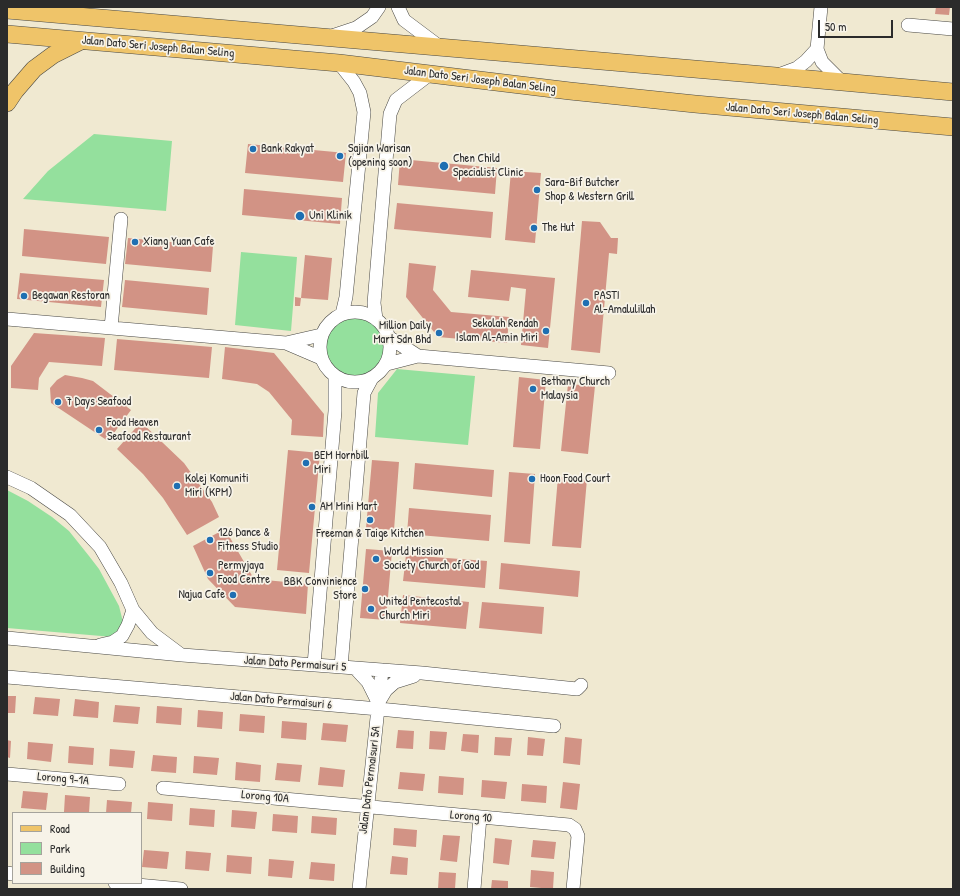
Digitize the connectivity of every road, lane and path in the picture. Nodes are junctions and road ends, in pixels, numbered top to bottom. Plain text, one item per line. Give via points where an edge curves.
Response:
1 (379, 7) edge
2 (398, 7) edge
3 (821, 7) edge
4 (7, 10) edge
5 (908, 25) dead end
6 (953, 29) edge
7 (7, 34) edge
8 (328, 37) junction
9 (81, 41) junction
10 (440, 47) junction
11 (817, 49) junction
12 (339, 63) junction
13 (430, 74) junction
14 (776, 76) junction
15 (842, 82) junction
16 (953, 92) edge
17 (7, 103) edge
18 (953, 127) edge
19 (121, 219) dead end
20 (342, 314) junction
21 (7, 319) edge
22 (376, 319) junction
23 (111, 328) junction
24 (321, 335) junction
25 (390, 338) junction
26 (286, 343) junction
27 (418, 356) junction
28 (321, 358) junction
29 (387, 364) junction
30 (609, 373) dead end
31 (335, 377) junction
32 (371, 380) junction
33 (7, 477) edge
34 (133, 610) junction
35 (7, 638) edge
36 (94, 646) junction
37 (182, 655) junction
38 (314, 665) junction
39 (342, 667) junction
40 (355, 668) junction
41 (382, 670) junction
42 (422, 674) junction
43 (7, 677) edge
44 (581, 685) dead end
45 (379, 704) junction
46 (554, 726) dead end
47 (7, 774) edge
48 (119, 784) dead end
49 (163, 788) dead end
50 (367, 806) junction
51 (480, 817) junction
52 (126, 884) edge
53 (181, 889) edge
54 (359, 889) edge
55 (474, 889) edge
56 (573, 889) edge

1 - 8 street via 372,17 356,28
2 - 10 street via 404,20
3 - 11 street
4 - 8 main road, Jalan Dato Seri Joseph Balan Seling
5 - 6 street
7 - 9 main road, Jalan Dato Seri Joseph Balan Seling
8 - 10 main road, Jalan Dato Seri Joseph Balan Seling
9 - 12 main road, Jalan Dato Seri Joseph Balan Seling
9 - 17 main road via 52,55 34,69
10 - 14 main road, Jalan Dato Seri Joseph Balan Seling
11 - 14 street via 797,68
11 - 15 street via 822,62
12 - 13 main road, Jalan Dato Seri Joseph Balan Seling
12 - 20 street via 360,93 364,112 346,297
13 - 18 main road, Jalan Dato Seri Joseph Balan Seling via 570,92
13 - 22 street via 396,100 390,114 374,302
14 - 15 main road, Jalan Dato Seri Joseph Balan Seling
15 - 16 main road, Jalan Dato Seri Joseph Balan Seling
19 - 23 street
20 - 22 street via 366,313
20 - 24 street via 326,326
21 - 23 street
22 - 25 street
23 - 26 street
24 - 26 street
24 - 28 street
25 - 27 street
25 - 29 street via 390,356
26 - 28 street
27 - 29 street
27 - 30 street
28 - 31 street via 326,369
29 - 32 street
31 - 32 street via 346,382 359,383
31 - 38 street via 335,411
32 - 39 street via 364,393
33 - 34 street via 32,488 70,515 100,548 122,583
34 - 36 street via 122,636 113,642
34 - 37 street via 152,633
35 - 36 street, Jalan Dato Permaisuri 5
36 - 37 street, Jalan Dato Permaisuri 5
37 - 38 street, Jalan Dato Permaisuri 5
38 - 39 street, Jalan Dato Permaisuri 5
39 - 40 street, Jalan Dato Permaisuri 5
40 - 41 street, Jalan Dato Permaisuri 5
40 - 45 street via 368,682
41 - 42 street, Jalan Dato Permaisuri 5
41 - 45 street, Jalan Dato Permaisuri 5A
42 - 44 street, Jalan Dato Permaisuri 5 via 577,689
42 - 45 street via 395,682 386,690
43 - 45 street, Jalan Dato Permaisuri 6
45 - 46 street, Jalan Dato Permaisuri 6
45 - 50 street, Jalan Dato Permaisuri 5A
47 - 48 street, Lorong 9-1A
49 - 50 street, Lorong 10A
50 - 51 street, Lorong 10
50 - 54 street, Jalan Dato Permaisuri 5A
51 - 55 street
51 - 56 street, Lorong 10 via 569,825 575,829 578,836
52 - 53 street

